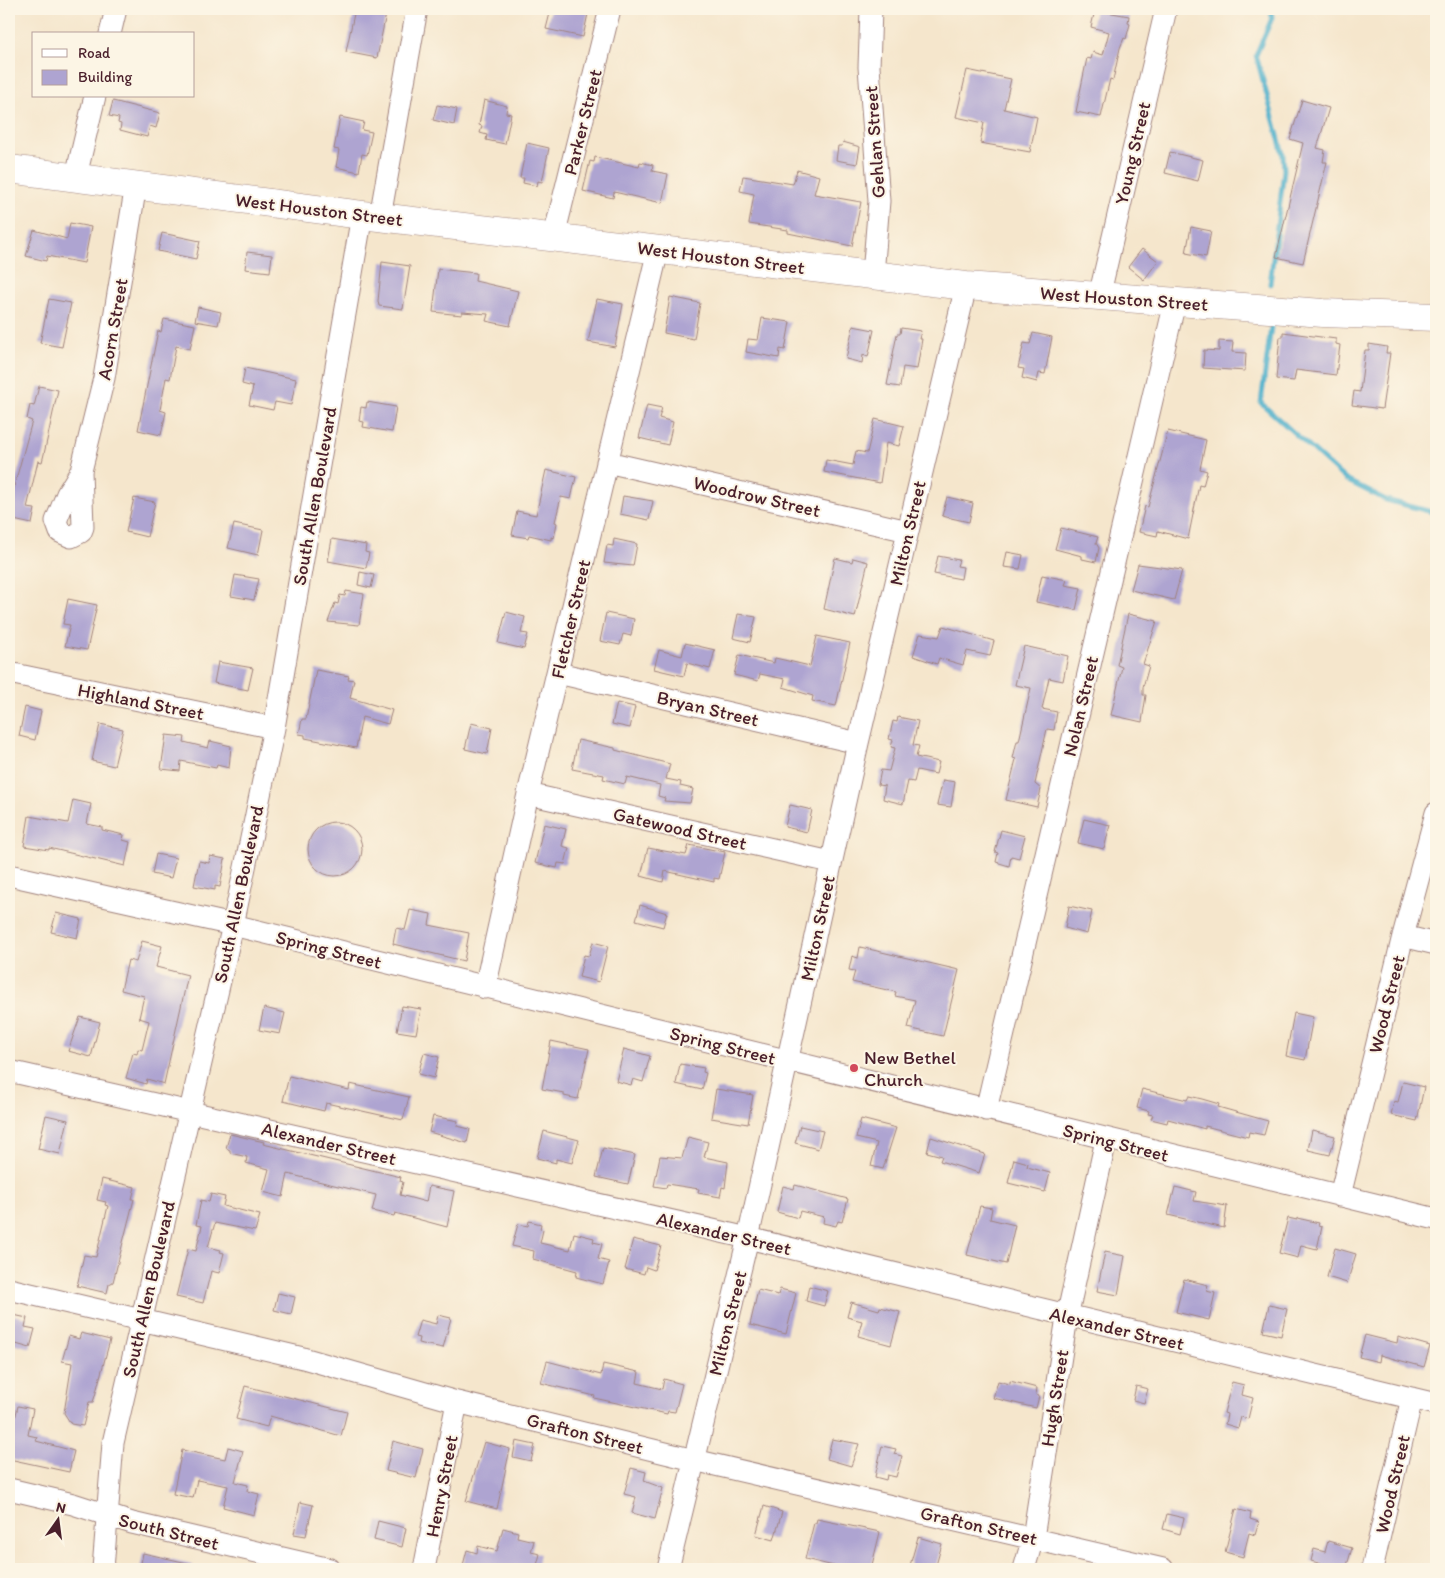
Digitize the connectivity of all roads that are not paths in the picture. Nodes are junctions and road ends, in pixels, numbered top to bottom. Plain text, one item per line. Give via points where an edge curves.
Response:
1 (116, 9) edge
2 (418, 9) edge
3 (610, 9) edge
4 (871, 9) edge
5 (1166, 9) edge
6 (110, 32) edge
7 (95, 98) edge
8 (9, 172) edge
9 (76, 176) junction
10 (136, 185) junction
11 (371, 216) junction
12 (554, 236) junction
13 (658, 250) junction
14 (873, 275) junction
15 (966, 286) junction
16 (1099, 297) junction
17 (1175, 302) junction
18 (1436, 317) edge
19 (607, 462) junction
20 (81, 471) dead end
21 (908, 530) junction
22 (558, 673) junction
23 (9, 674) edge
24 (274, 728) junction
25 (858, 743) junction
26 (528, 794) junction
27 (1436, 813) edge
28 (831, 862) junction
29 (9, 875) edge
30 (233, 925) junction
31 (1403, 936) junction
32 (1436, 944) edge
33 (485, 988) junction
34 (787, 1061) junction
35 (9, 1071) edge
36 (986, 1110) junction
37 (188, 1111) junction
38 (1106, 1140) junction
39 (1340, 1196) junction
40 (1436, 1219) edge
41 (748, 1238) junction
42 (9, 1289) edge
43 (1067, 1317) junction
44 (142, 1319) junction
45 (1412, 1398) junction
46 (457, 1402) junction
47 (1436, 1404) edge
48 (694, 1460) junction
49 (9, 1489) edge
50 (106, 1514) junction
51 (1033, 1538) junction
52 (320, 1568) edge
53 (103, 1569) edge
54 (424, 1569) edge
55 (668, 1569) edge
56 (1024, 1569) edge
57 (1163, 1569) edge
58 (1372, 1569) edge

1 - 6 street
2 - 11 street, South Allen Boulevard
3 - 12 street, Parker Street
4 - 14 street, Gehlan Street via 869,67 879,201
5 - 16 street, Young Street
7 - 9 street
8 - 9 main road, West Houston Street
9 - 10 main road, West Houston Street
10 - 11 main road, West Houston Street
10 - 20 street, Acorn Street via 104,378
11 - 12 main road, West Houston Street
11 - 24 street, South Allen Boulevard
12 - 13 main road, West Houston Street
13 - 14 main road, West Houston Street
13 - 19 street, Fletcher Street
14 - 15 main road, West Houston Street
15 - 16 main road, West Houston Street
15 - 21 street, Milton Street
16 - 17 main road, West Houston Street
17 - 18 main road, West Houston Street
17 - 36 street, Nolan Street
19 - 21 street, Woodrow Street
19 - 22 street, Fletcher Street
21 - 25 street, Milton Street
22 - 25 street, Bryan Street
22 - 26 street, Fletcher Street
23 - 24 street, Highland Street
24 - 30 street, South Allen Boulevard
25 - 28 street, Milton Street
26 - 28 street, Gatewood Street
26 - 33 street, Fletcher Street
27 - 31 street, Wood Street
28 - 34 street, Milton Street
29 - 30 street, Spring Street
30 - 33 street, Spring Street
30 - 37 street, South Allen Boulevard
31 - 32 street
31 - 39 street, Wood Street
33 - 34 street, Spring Street
34 - 36 street, Spring Street
34 - 41 street, Milton Street
35 - 37 street, Alexander Street
36 - 38 street, Spring Street
37 - 41 street, Alexander Street
37 - 44 street, South Allen Boulevard
38 - 39 street, Spring Street
38 - 43 street, Hugh Street
39 - 40 street, Spring Street
41 - 43 street, Alexander Street
41 - 48 street, Milton Street
42 - 44 street, Grafton Street
43 - 45 street, Alexander Street
43 - 51 street, Hugh Street
44 - 46 street, Grafton Street via 303,1358
44 - 50 street, South Allen Boulevard via 113,1443
45 - 47 street, Alexander Street
45 - 58 street, Wood Street
46 - 48 street, Grafton Street
46 - 54 street, Henry Street
48 - 51 street, Grafton Street
48 - 55 street, Milton Street
49 - 50 street, South Street
50 - 52 street, South Street
50 - 53 street, South Allen Boulevard
51 - 56 street, Hugh Street
51 - 57 street, Grafton Street

